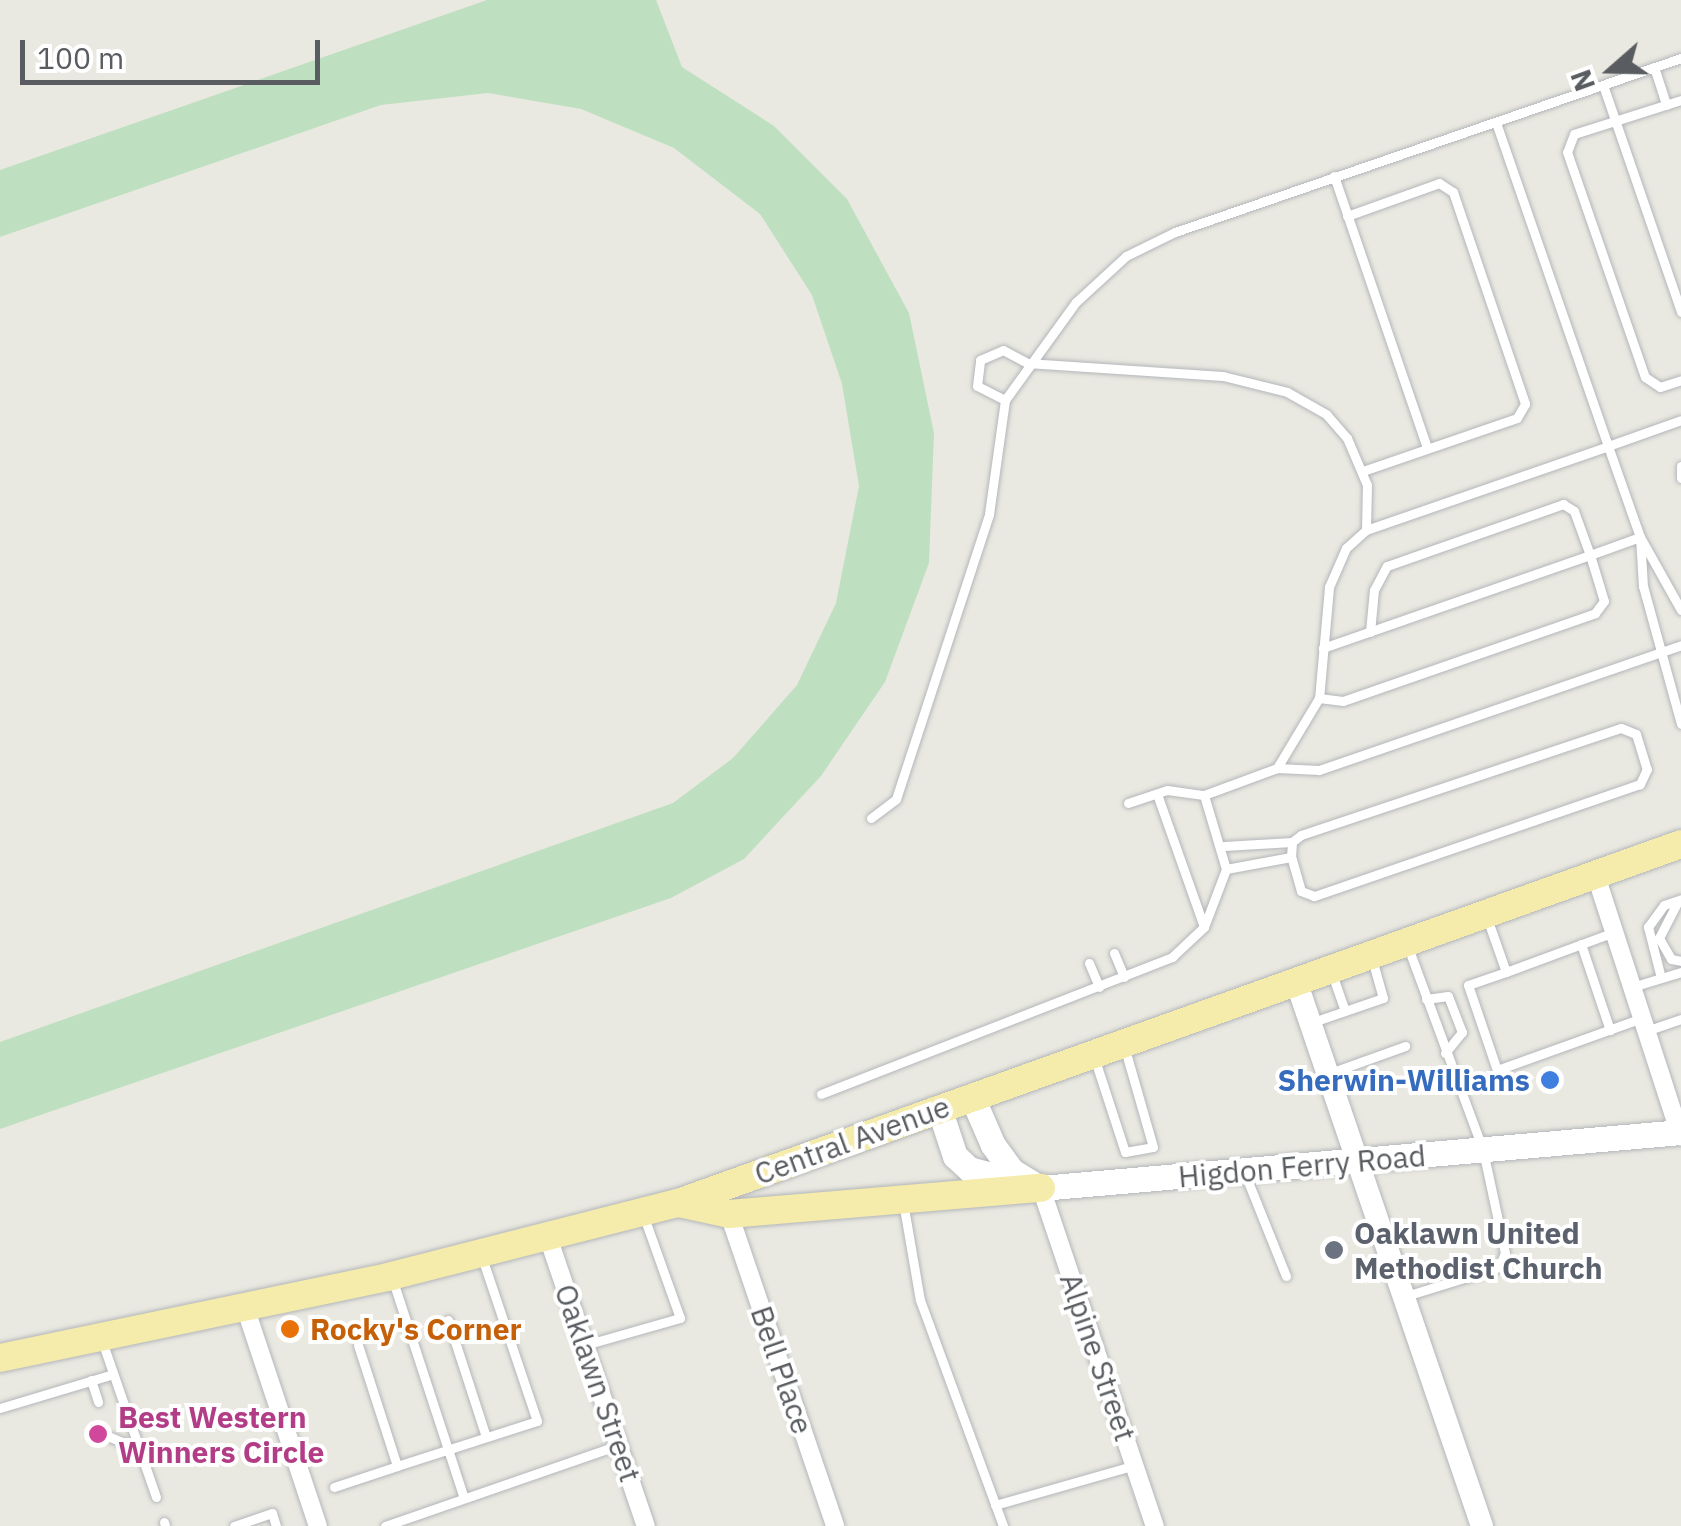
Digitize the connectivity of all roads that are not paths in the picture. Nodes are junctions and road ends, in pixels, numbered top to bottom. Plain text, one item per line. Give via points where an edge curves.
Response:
1 (1681, 58) edge
2 (1654, 67) junction
3 (1603, 84) junction
4 (1681, 100) edge
5 (1666, 105) junction
6 (1615, 121) junction
7 (1496, 122) junction
8 (1334, 176) junction
9 (1348, 216) junction
10 (1681, 312) edge
11 (1027, 364) junction
12 (1681, 380) edge
13 (1004, 400) junction
14 (1681, 420) edge
15 (1608, 446) junction
16 (1427, 447) junction
17 (1681, 466) edge
18 (1363, 471) junction
19 (1681, 478) edge
20 (1366, 530) junction
21 (1640, 538) junction
22 (1590, 556) junction
23 (1681, 610) edge
24 (1370, 632) junction
25 (1681, 645) edge
26 (1323, 648) junction
27 (1658, 653) junction
28 (1319, 698) junction
29 (1681, 724) edge
30 (1277, 768) junction
31 (1157, 794) junction
32 (1204, 795) junction
33 (1128, 803) dead end
34 (871, 818) dead end
35 (1292, 842) junction
36 (1681, 844) edge
37 (1224, 846) junction
38 (1291, 857) junction
39 (1226, 869) junction
40 (1596, 876) junction
41 (1681, 899) edge
42 (1485, 914) junction
43 (1204, 927) junction
44 (1614, 932) junction
45 (1406, 942) junction
46 (1582, 944) junction
47 (1114, 953) dead end
48 (1370, 954) junction
49 (1681, 961) edge
50 (1089, 963) dead end
51 (1330, 969) junction
52 (1506, 972) junction
53 (1681, 972) edge
54 (1124, 977) junction
55 (1662, 978) junction
56 (1296, 981) junction
57 (1099, 987) junction
58 (1632, 987) junction
59 (1426, 998) junction
60 (1345, 1011) junction
61 (1681, 1019) edge
62 (1310, 1023) junction
63 (1644, 1024) junction
64 (1610, 1030) junction
65 (1123, 1043) junction
66 (1405, 1046) dead end
67 (1445, 1053) junction
68 (1093, 1054) junction
69 (1328, 1074) junction
70 (821, 1094) dead end
71 (972, 1097) junction
72 (939, 1108) junction
73 (1680, 1134) edge
74 (1483, 1150) junction
75 (1358, 1162) junction
76 (1244, 1171) junction
77 (1041, 1188) junction
78 (902, 1200) junction
79 (678, 1203) junction
80 (642, 1213) junction
81 (728, 1214) junction
82 (549, 1240) junction
83 (482, 1255) junction
84 (391, 1276) junction
85 (1286, 1276) dead end
86 (1404, 1297) junction
87 (245, 1307) junction
88 (448, 1320) dead end
89 (102, 1339) junction
90 (584, 1345) junction
91 (358, 1346) dead end
92 (0, 1358) edge
93 (113, 1374) junction
94 (91, 1380) junction
95 (98, 1402) dead end
96 (0, 1408) edge
97 (486, 1436) junction
98 (110, 1438) dead end
99 (619, 1445) junction
100 (139, 1449) junction
101 (448, 1449) junction
102 (1134, 1465) junction
103 (397, 1466) junction
104 (334, 1487) dead end
105 (156, 1496) dead end
106 (464, 1498) junction
107 (995, 1505) junction
108 (234, 1526) edge
109 (276, 1526) edge
110 (318, 1526) edge
111 (384, 1526) edge
112 (646, 1526) edge
113 (835, 1526) edge
114 (1003, 1526) edge
115 (1155, 1526) edge
116 (1482, 1526) edge

1 - 2 lane
2 - 3 lane
2 - 5 lane
3 - 6 lane
3 - 7 lane
4 - 5 lane
5 - 6 lane
6 - 10 lane
6 - 12 lane via 1574,134 1567,152 1645,378 1652,386
7 - 8 lane
7 - 15 lane
8 - 9 lane
8 - 11 lane via 1126,256 1076,302
9 - 16 lane
9 - 16 lane via 1439,183 1453,192 1525,404 1517,418
11 - 13 lane
11 - 13 lane via 1003,350 980,360 977,386
11 - 18 lane via 1224,376 1287,392 1326,414 1348,438
13 - 34 lane via 988,514 971,568 896,799
14 - 15 lane
15 - 20 lane
15 - 21 lane
16 - 18 lane
17 - 19 lane
18 - 20 lane
20 - 26 lane via 1346,548 1329,587
21 - 22 lane
21 - 23 lane
21 - 27 lane
22 - 24 lane
22 - 24 lane via 1574,511 1563,504 1388,566 1374,590
22 - 28 lane via 1604,601 1595,613 1344,701
24 - 26 lane
25 - 27 lane
26 - 28 lane
27 - 29 lane
27 - 30 lane via 1319,770
28 - 30 lane
30 - 32 lane
31 - 32 lane
31 - 33 lane
31 - 43 lane
32 - 37 lane
35 - 37 lane
35 - 38 lane
35 - 38 lane via 1622,728 1636,734 1647,768 1640,784 1314,896 1301,891
36 - 40 main road, Central Avenue
37 - 39 lane
38 - 39 lane
39 - 43 lane
40 - 42 main road, Central Avenue
40 - 44 street
41 - 49 lane via 1659,938 1671,958
41 - 55 lane via 1652,915 1648,926
42 - 45 main road, Central Avenue
42 - 52 lane
43 - 54 lane via 1172,957
44 - 46 lane
44 - 58 street
45 - 48 main road, Central Avenue
45 - 59 lane
46 - 52 lane
46 - 64 lane
47 - 54 lane
48 - 51 main road, Central Avenue
48 - 60 lane via 1383,998
50 - 57 lane
51 - 56 main road, Central Avenue
51 - 60 lane
52 - 64 lane via 1468,986 1497,1070
53 - 55 lane
54 - 57 lane
55 - 58 lane
56 - 62 street
56 - 65 main road, Central Avenue
57 - 70 lane
58 - 63 street
59 - 67 lane
59 - 67 lane via 1448,996 1462,1032
60 - 62 lane
61 - 63 lane
62 - 69 street
63 - 64 lane
63 - 73 street
65 - 68 main road, Central Avenue
65 - 68 lane via 1153,1148 1124,1152
66 - 69 lane
67 - 74 lane
68 - 71 main road, Central Avenue
69 - 75 street
71 - 72 main road, Central Avenue
71 - 77 main road via 1012,1171
72 - 77 main road, Higdon Ferry Road via 955,1156 969,1169
72 - 79 main road, Central Avenue
73 - 74 main road, Higdon Ferry Road
74 - 75 main road, Higdon Ferry Road
74 - 86 lane via 1503,1261
75 - 76 main road, Higdon Ferry Road
75 - 86 street
76 - 77 main road, Higdon Ferry Road
76 - 85 lane
77 - 78 main road
77 - 102 street, Alpine Street
78 - 81 main road
78 - 107 lane via 920,1300
79 - 80 main road, Central Avenue
79 - 81 main road
80 - 82 main road, Central Avenue
80 - 90 lane via 680,1318
81 - 113 street, Bell Place
82 - 83 main road, Central Avenue
82 - 90 street, Oaklawn Street
83 - 84 main road, Central Avenue
83 - 97 lane via 538,1421
84 - 87 main road, Central Avenue
84 - 101 lane
86 - 116 street
87 - 89 main road, Central Avenue
87 - 110 street
88 - 97 lane
89 - 92 main road, Central Avenue
89 - 93 lane
90 - 99 street, Oaklawn Street
91 - 103 lane
93 - 94 lane
93 - 100 lane
94 - 95 lane
94 - 96 lane
97 - 101 lane
98 - 100 lane
99 - 106 lane
99 - 112 street, Oaklawn Street
100 - 105 lane
101 - 103 lane
101 - 106 lane
102 - 107 lane
102 - 115 street, Alpine Street
103 - 104 lane
106 - 111 lane
107 - 114 lane
108 - 109 lane via 272,1513

